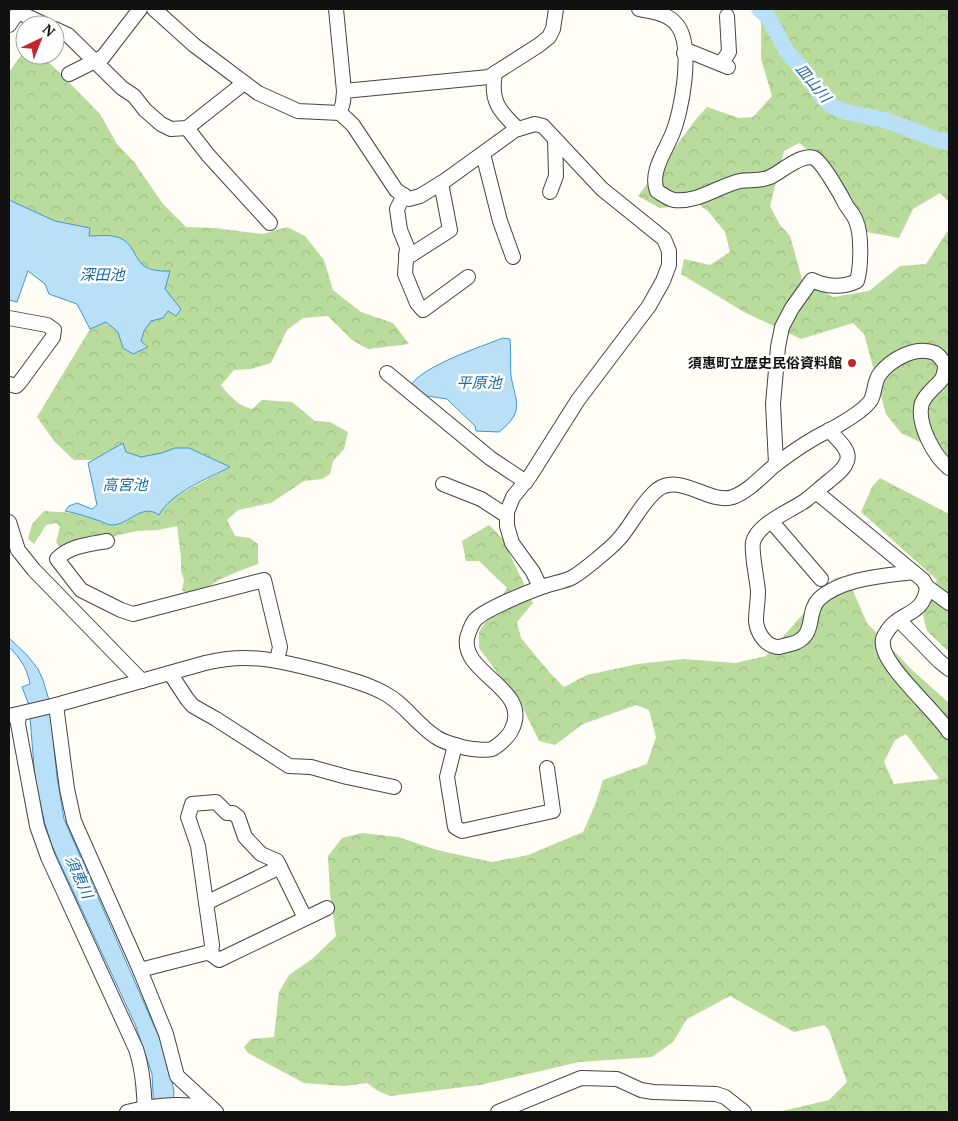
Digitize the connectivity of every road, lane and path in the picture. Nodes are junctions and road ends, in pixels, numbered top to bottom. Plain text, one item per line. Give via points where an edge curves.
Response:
1 (140, 9) edge
2 (154, 9) edge
3 (336, 9) edge
4 (556, 9) edge
5 (639, 9) edge
6 (19, 10) edge
7 (727, 16) dead end
8 (9, 25) edge
9 (65, 34) edge
10 (684, 53) junction
11 (95, 62) junction
12 (494, 73) junction
13 (69, 74) dead end
14 (244, 83) junction
15 (344, 91) junction
16 (340, 113) junction
17 (187, 128) junction
18 (518, 129) junction
19 (554, 139) junction
20 (483, 154) junction
21 (441, 183) junction
22 (550, 192) dead end
23 (404, 195) junction
24 (270, 223) dead end
25 (406, 255) junction
26 (513, 257) dead end
27 (468, 276) dead end
28 (9, 318) edge
29 (387, 373) dead end
30 (9, 384) edge
31 (829, 430) junction
32 (776, 464) junction
33 (949, 468) edge
34 (526, 482) junction
35 (443, 484) dead end
36 (816, 492) junction
37 (508, 516) junction
38 (9, 522) edge
39 (772, 522) junction
40 (107, 541) dead end
41 (913, 572) junction
42 (821, 579) dead end
43 (540, 587) junction
44 (927, 587) junction
45 (949, 603) edge
46 (899, 620) junction
47 (277, 660) junction
48 (949, 669) edge
49 (170, 673) junction
50 (142, 681) junction
51 (54, 705) junction
52 (17, 714) edge
53 (949, 732) edge
54 (455, 745) junction
55 (547, 768) dead end
56 (394, 787) dead end
57 (280, 867) junction
58 (206, 903) junction
59 (327, 908) dead end
60 (305, 918) junction
61 (211, 954) junction
62 (140, 970) junction
63 (180, 1107) edge
64 (212, 1109) edge
65 (145, 1110) edge
66 (127, 1112) edge
67 (498, 1112) edge
68 (744, 1112) edge

1 - 11 street via 103,57
2 - 14 street
3 - 15 street
4 - 12 street via 549,37
5 - 10 street via 666,15 676,24 683,36
6 - 8 street
7 - 10 street via 729,52 724,66 691,52
9 - 11 street
10 - 32 street via 684,79 676,122 658,166 657,191 674,200 692,198 740,181 763,180 811,157 825,171 857,221 860,271 857,281 836,286 812,280 782,327 773,404
11 - 13 street
11 - 17 street via 161,124 171,129
12 - 15 street via 489,78
12 - 18 street via 494,96 498,107
14 - 16 street via 258,94 298,111
14 - 17 street
15 - 16 street
16 - 23 street via 352,125 396,190
17 - 24 street
18 - 19 street via 535,124 543,126
18 - 20 street
19 - 22 street via 556,176
19 - 34 street via 602,189 664,239 669,251 669,265 649,306 578,400
20 - 21 street
20 - 26 street
21 - 23 street via 420,196 409,198
21 - 25 street via 450,230
23 - 25 street via 397,209
25 - 27 street via 405,274 423,310
28 - 30 street via 47,325 54,330 53,338 20,382 16,386
29 - 34 street via 490,458
31 - 32 street
31 - 33 street via 871,400 876,381 891,363 906,354 924,351 937,354 945,364 943,378 922,403 922,416 926,436
31 - 36 street via 847,452 848,459 839,473
32 - 43 street via 750,487 732,497 721,498 672,485 658,489 617,542 572,577
34 - 37 street via 514,498
35 - 37 street via 481,499
36 - 39 street
36 - 41 street
37 - 43 street via 512,543
38 - 50 street via 18,550 34,570
39 - 41 street via 757,533 753,543 758,592 757,630 770,645 797,642 807,633 814,606 830,592 852,582
39 - 42 street
40 - 47 street via 62,552 57,558 81,590 133,614 264,580 280,647
41 - 44 street
43 - 54 street via 492,608 475,620 466,643 472,659 507,694 515,707 511,732 492,749
44 - 45 street
44 - 46 street via 926,597 920,606
46 - 48 street
46 - 53 street via 890,626 882,644 889,661
47 - 49 street via 222,659
47 - 54 street via 365,683 388,695 436,738
49 - 50 street
49 - 56 street via 194,706 289,766 311,767
50 - 51 street
51 - 52 street
51 - 62 street via 74,822
52 - 65 street via 37,826 48,857 136,1049 146,1098
54 - 55 street via 447,777 455,828 462,831 553,811
57 - 58 street
57 - 58 street via 277,861 261,854 246,837 233,813 227,813 216,802 192,804 188,817 198,846
57 - 60 street
58 - 61 street
59 - 60 street
60 - 61 street via 219,960
61 - 62 street
62 - 64 street via 166,1034 177,1076
63 - 64 street
63 - 65 street
65 - 66 street
67 - 68 street via 581,1078 617,1079 653,1092 716,1094

